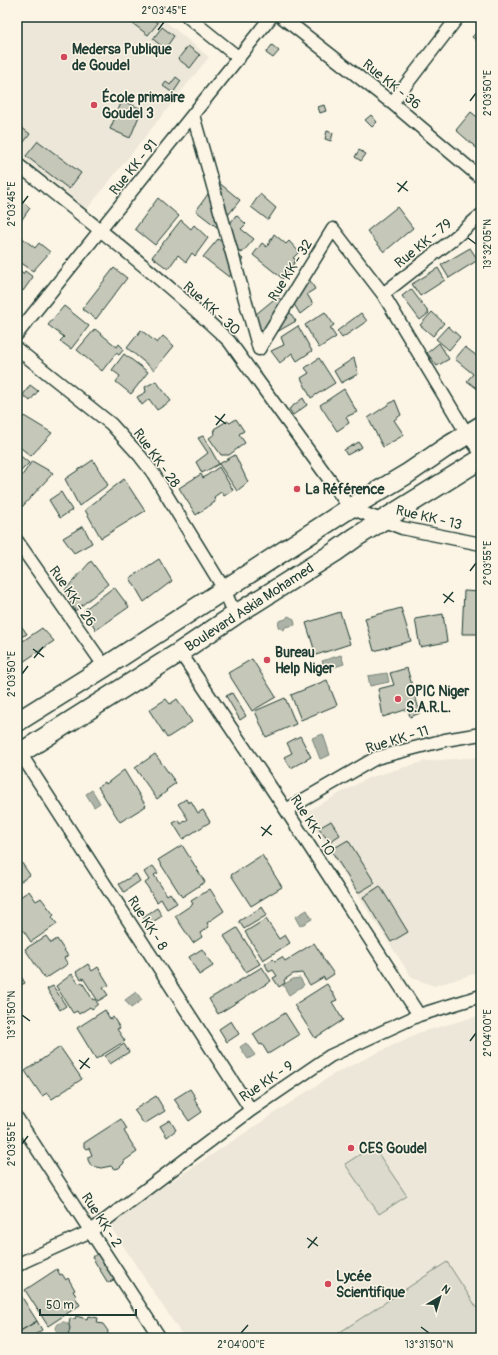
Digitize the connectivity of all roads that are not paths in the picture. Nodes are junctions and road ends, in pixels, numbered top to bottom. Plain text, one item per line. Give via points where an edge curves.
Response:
1 (188, 17) edge
2 (272, 17) edge
3 (282, 17) edge
4 (458, 17) edge
5 (239, 58) junction
6 (392, 103) junction
7 (193, 115) junction
8 (17, 164) edge
9 (481, 178) edge
10 (481, 215) edge
11 (101, 231) junction
12 (383, 294) junction
13 (17, 334) edge
14 (17, 350) edge
15 (474, 430) edge
16 (481, 453) edge
17 (481, 459) edge
18 (350, 508) junction
19 (382, 521) junction
20 (17, 541) edge
21 (481, 544) edge
22 (224, 589) junction
23 (235, 615) junction
24 (180, 652) junction
25 (105, 667) junction
26 (17, 722) edge
27 (481, 734) edge
28 (19, 754) edge
29 (286, 810) junction
30 (481, 996) edge
31 (419, 1015) junction
32 (250, 1110) junction
33 (17, 1118) edge
34 (91, 1231) junction
35 (17, 1266) edge
36 (160, 1338) edge

1 - 5 street
2 - 5 street, Rue KK - 91
3 - 6 street, Rue KK - 36
4 - 6 street
5 - 7 street, Rue KK - 91
6 - 9 street, Rue KK - 36
7 - 11 street, Rue KK - 91
7 - 12 street, Rue KK - 32 via 259,349 334,229
8 - 11 street, Rue KK - 30
10 - 12 street, Rue KK - 79
11 - 13 street, Rue KK - 91
11 - 18 street, Rue KK - 30 via 229,341
12 - 15 street, Rue KK - 32
14 - 22 street, Rue KK - 28 via 111,424 128,441 153,474
15 - 16 street, Rue KK - 32
15 - 18 main road, Boulevard Askia Mohamed
17 - 19 main road, Boulevard Askia Mohamed
18 - 19 street, Rue KK - 13
18 - 22 main road, Boulevard Askia Mohamed
19 - 21 street, Rue KK - 13 via 402,528
19 - 23 main road, Boulevard Askia Mohamed
20 - 25 street, Rue KK - 26
22 - 23 street, Rue KK - 28
22 - 25 main road, Boulevard Askia Mohamed
23 - 24 main road, Boulevard Askia Mohamed
24 - 28 main road, Boulevard Askia Mohamed
24 - 29 street, Rue KK - 10
25 - 26 main road, Boulevard Askia Mohamed
27 - 29 street, Rue KK - 11 via 445,740 376,758
28 - 32 street, Rue KK - 8
29 - 31 street, Rue KK - 10
30 - 31 street, Rue KK - 9
31 - 32 street, Rue KK - 9 via 330,1056
32 - 34 street, Rue KK - 9
33 - 34 street, Rue KK - 2
34 - 35 street, Rue KK - 9
34 - 36 street, Rue KK - 2

